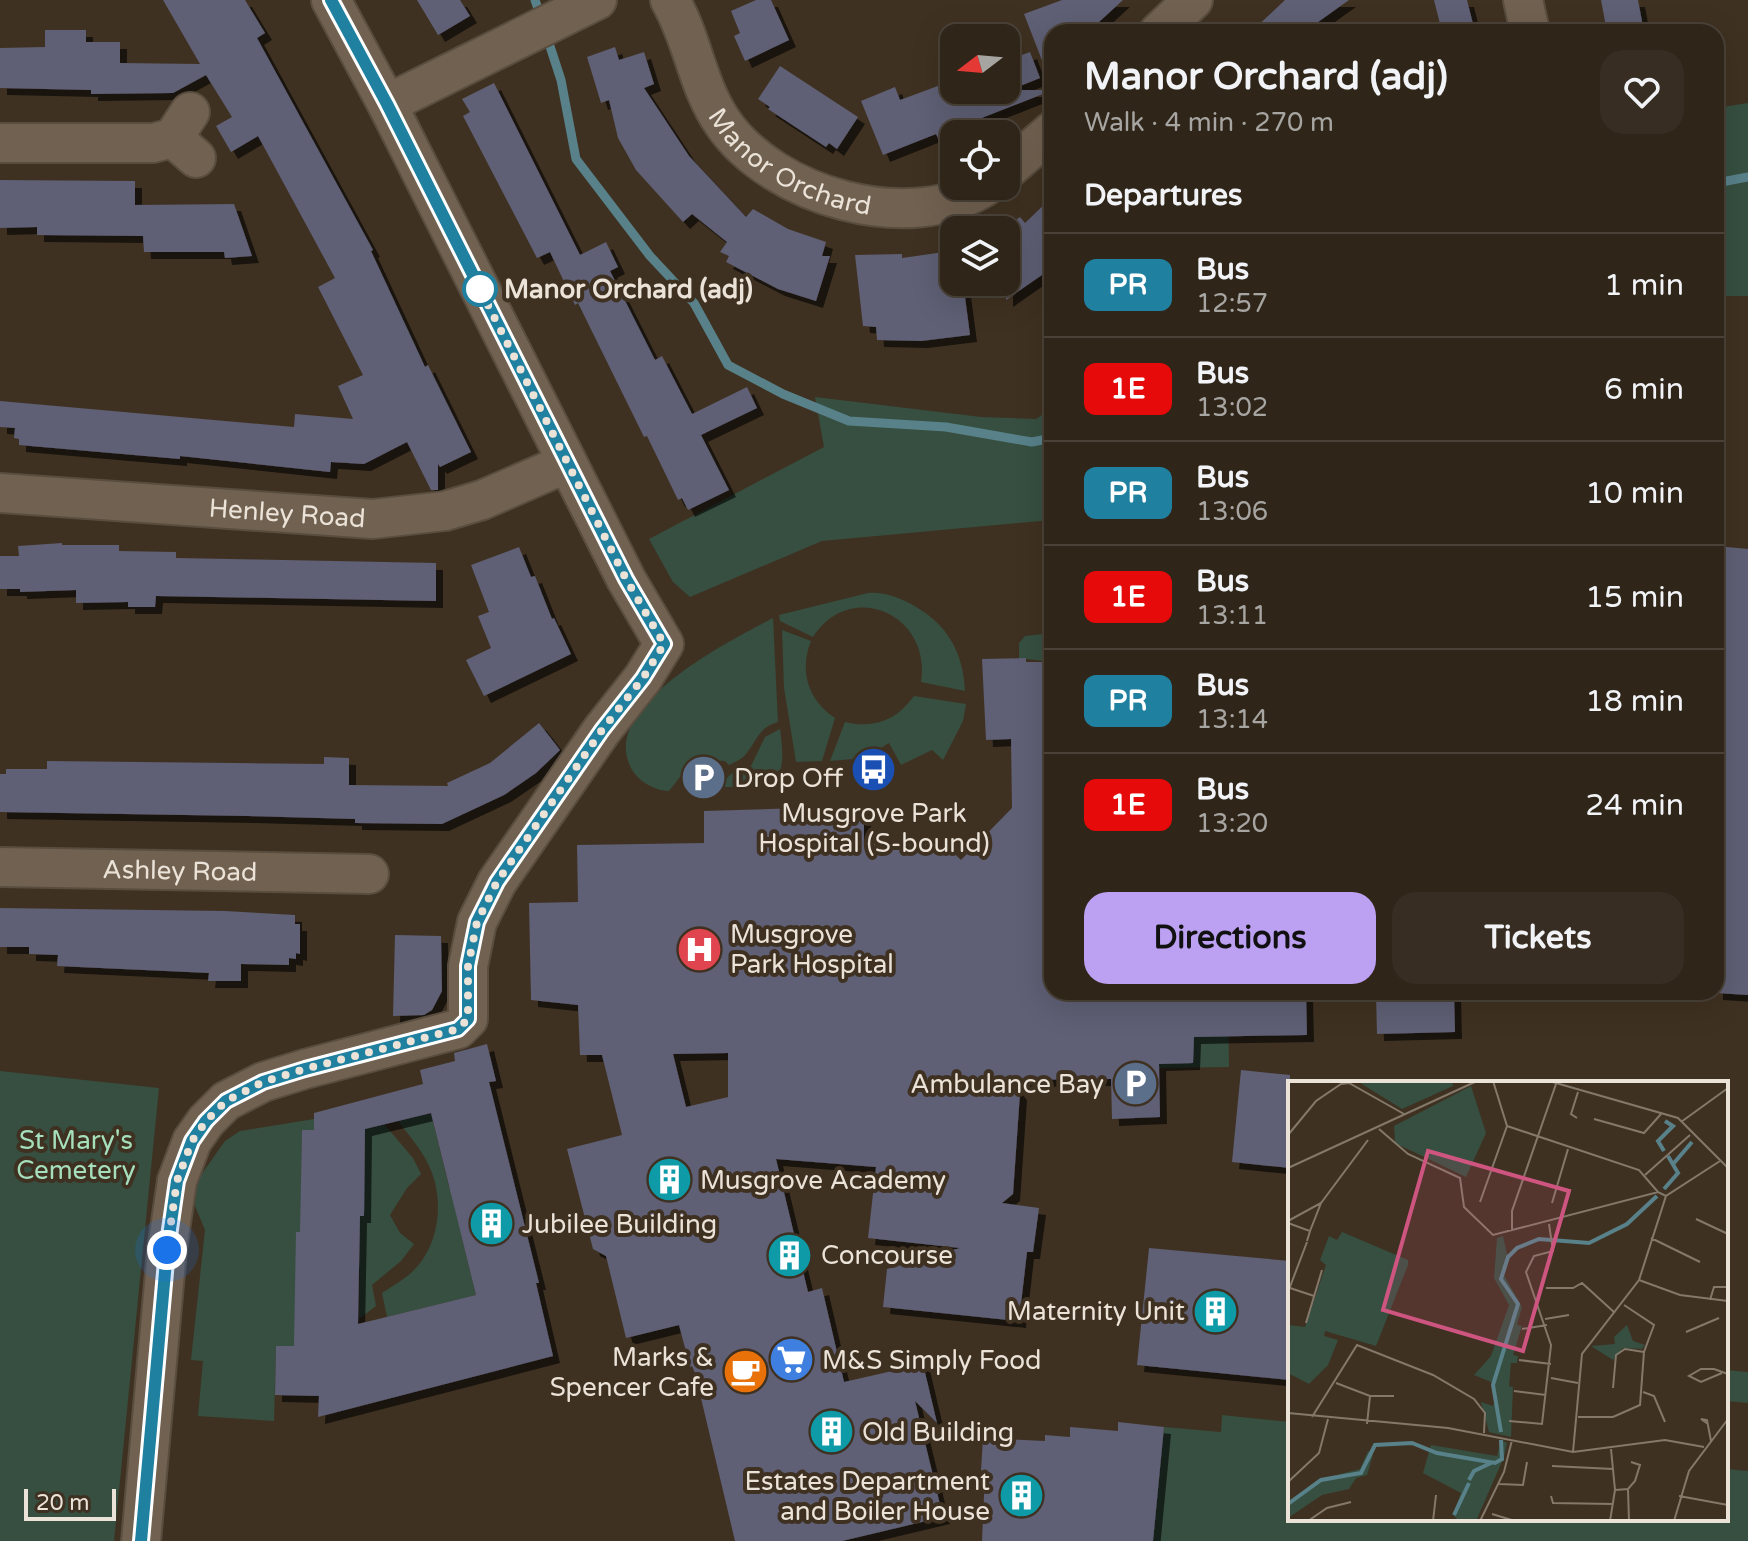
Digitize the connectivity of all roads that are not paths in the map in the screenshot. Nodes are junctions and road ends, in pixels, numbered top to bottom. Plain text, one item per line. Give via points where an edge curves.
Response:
1 (331, 0) edge
2 (597, 0) edge
3 (670, 0) edge
4 (1193, 0) edge
5 (1523, 0) edge
6 (1168, 24) edge
7 (1528, 24) edge
8 (387, 104) junction
9 (186, 136) dead end
10 (1044, 138) edge
11 (0, 143) edge
12 (1020, 159) edge
13 (955, 200) edge
14 (567, 463) junction
15 (0, 493) edge
16 (0, 867) edge
17 (362, 871) dead end
18 (141, 1541) edge

1 - 8 street
2 - 8 street
3 - 13 street, Manor Orchard via 709,101 725,126 765,163 794,181 858,204 894,209
4 - 6 street
5 - 7 street
8 - 14 street
9 - 11 street via 153,143
10 - 12 street
14 - 15 street, Henley Road via 445,511 373,519
14 - 18 street via 664,644 497,882 477,922 468,966 468,1019 458,1029 263,1082 226,1101 192,1141 177,1181 167,1250
16 - 17 street, Ashley Road

